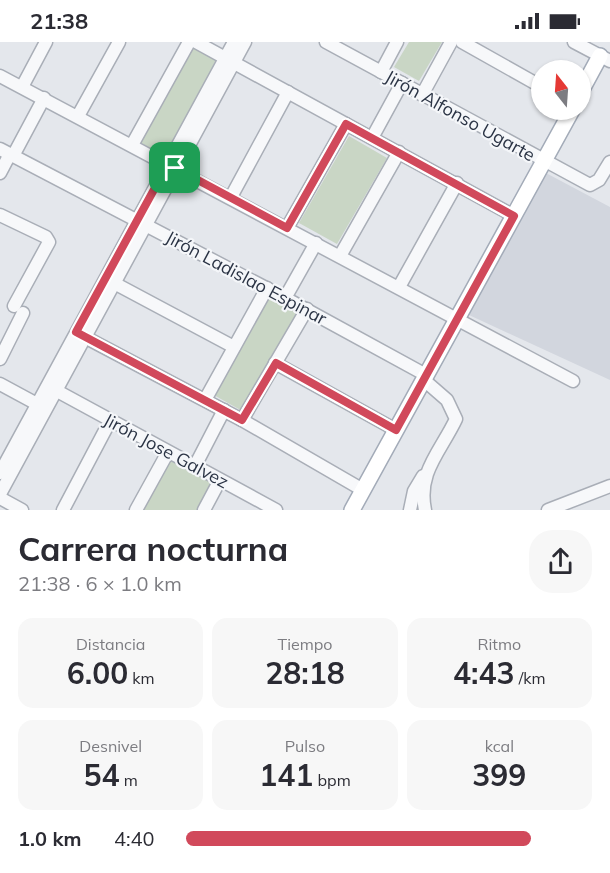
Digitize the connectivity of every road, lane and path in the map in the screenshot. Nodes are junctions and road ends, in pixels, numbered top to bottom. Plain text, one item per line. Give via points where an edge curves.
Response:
1 (46, 42) edge
2 (119, 42) edge
3 (189, 42) edge
4 (196, 42) edge
5 (234, 42) edge
6 (245, 42) edge
7 (326, 42) edge
8 (397, 42) edge
9 (452, 42) edge
10 (462, 42) edge
11 (574, 42) edge
12 (605, 59) edge
13 (230, 60) junction
14 (381, 72) junction
15 (0, 76) edge
16 (591, 78) edge
17 (531, 81) edge
18 (402, 83) junction
19 (22, 87) junction
20 (288, 92) junction
21 (422, 95) junction
22 (44, 98) junction
23 (78, 116) junction
24 (567, 120) edge
25 (346, 124) junction
26 (372, 138) junction
27 (132, 145) junction
28 (399, 152) junction
29 (8, 153) edge
30 (544, 162) junction
31 (610, 162) edge
32 (172, 166) junction
33 (0, 173) edge
34 (457, 183) junction
35 (231, 198) junction
36 (0, 215) edge
37 (514, 216) junction
38 (142, 222) junction
39 (287, 228) junction
40 (316, 243) junction
41 (340, 256) junction
42 (114, 283) junction
43 (399, 287) junction
44 (267, 288) junction
45 (285, 298) junction
46 (307, 309) junction
47 (458, 318) junction
48 (80, 335) junction
49 (234, 347) junction
50 (0, 359) edge
51 (276, 363) junction
52 (425, 378) junction
53 (573, 381) dead end
54 (0, 384) edge
55 (57, 391) junction
56 (205, 400) junction
57 (37, 404) junction
58 (224, 410) junction
59 (242, 420) junction
60 (110, 421) junction
61 (396, 430) junction
62 (168, 452) junction
63 (429, 464) junction
64 (195, 466) junction
65 (0, 473) edge
66 (220, 480) junction
67 (610, 486) edge
68 (363, 489) junction
69 (0, 496) edge
70 (22, 510) edge
71 (63, 510) edge
72 (136, 510) edge
73 (204, 510) edge
74 (276, 510) edge
75 (352, 510) edge
76 (410, 510) edge
77 (425, 510) edge
78 (548, 510) edge

1 - 19 street
2 - 23 street
3 - 27 street
4 - 13 street
5 - 13 street
6 - 13 street
7 - 14 street, Jirón Alfonso Ugarte
8 - 14 street
9 - 21 street
10 - 17 street
11 - 12 street
12 - 16 main road
13 - 20 street
13 - 32 street
14 - 18 street, Jirón Alfonso Ugarte
15 - 19 street
18 - 21 street, Jirón Alfonso Ugarte
18 - 26 street
19 - 22 street
20 - 25 street
20 - 35 street
21 - 30 street, Jirón Alfonso Ugarte
22 - 23 street
22 - 29 street
23 - 27 street
24 - 30 main road
25 - 26 street
25 - 39 street
26 - 28 street
27 - 32 street
28 - 34 street
28 - 41 street
29 - 33 street
29 - 38 street, Jirón Ladislao Espinar
30 - 31 street, Jirón Alfonso Ugarte via 590,186 596,184
30 - 37 main road
32 - 35 street
32 - 38 street
34 - 37 street
34 - 43 street
35 - 39 street
36 - 50 street via 50,242
37 - 47 main road
38 - 42 street
38 - 44 street, Jirón Ladislao Espinar
38 - 48 street
39 - 40 street
40 - 41 street
40 - 45 street
41 - 43 street
42 - 48 street
42 - 49 street
43 - 47 street
44 - 45 street, Jirón Ladislao Espinar
44 - 49 street
45 - 46 street, Jirón Ladislao Espinar
46 - 51 street
46 - 52 street, Jirón Ladislao Espinar
47 - 52 main road
47 - 53 street
48 - 55 street
48 - 56 street
48 - 57 street
49 - 56 street
51 - 59 street
51 - 61 street
52 - 61 main road
52 - 63 street, Jirón Ladislao Espinar via 447,400 456,419
54 - 57 street
55 - 60 street, Jirón Jose Galvez
55 - 69 street
56 - 58 street
57 - 65 street
58 - 59 street
58 - 64 street
59 - 68 street
60 - 62 street, Jirón Jose Galvez
60 - 71 street
61 - 68 main road
62 - 64 street, Jirón Jose Galvez
62 - 72 street
63 - 76 street via 414,491
63 - 77 street via 422,496
64 - 66 street, Jirón Jose Galvez
66 - 73 street
66 - 74 street, Jirón Jose Galvez
67 - 78 street
68 - 75 main road
69 - 70 street

